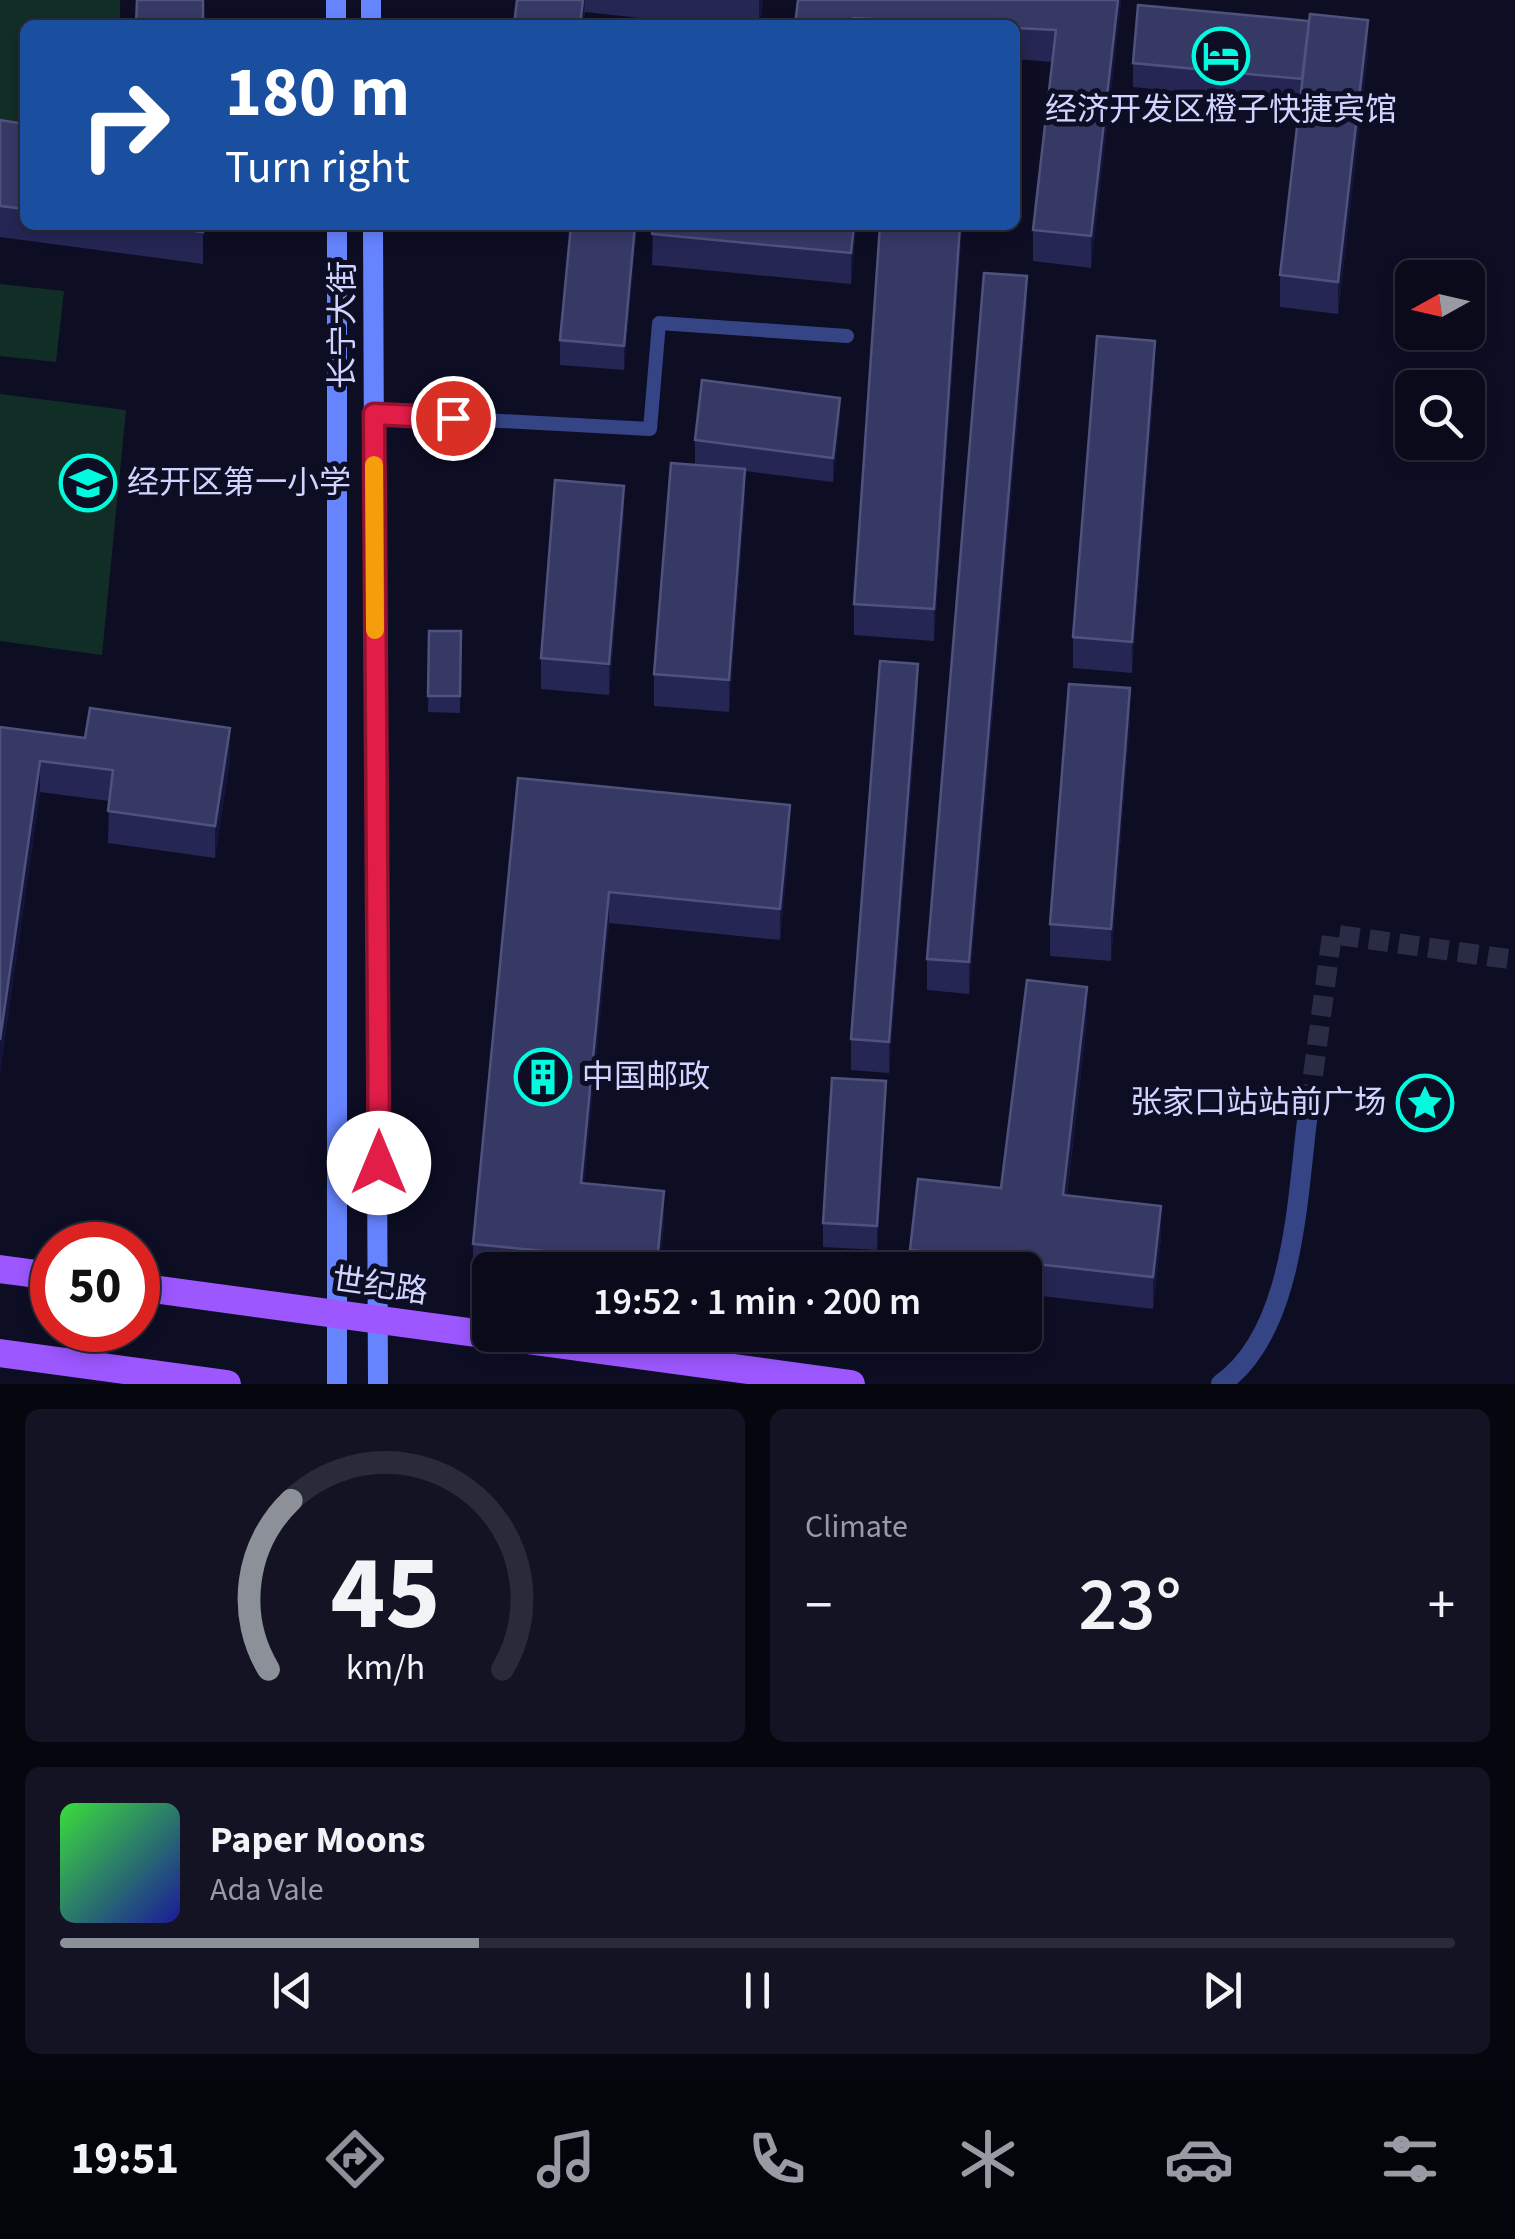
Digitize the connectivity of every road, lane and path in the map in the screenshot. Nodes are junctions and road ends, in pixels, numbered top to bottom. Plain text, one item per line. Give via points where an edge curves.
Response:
1 (337, 230) edge
2 (373, 230) edge
3 (846, 336) dead end
4 (374, 414) junction
5 (1309, 1105) tunnel mouth
6 (0, 1269) edge
7 (30, 1273) edge
8 (160, 1290) edge
9 (339, 1315) junction
10 (380, 1321) junction
11 (0, 1353) edge
12 (110, 1377) edge
13 (227, 1384) edge
14 (337, 1384) edge
15 (378, 1384) edge
16 (851, 1384) edge
17 (1220, 1384) edge

1 - 9 main road, 长宁大街
2 - 4 main road, 长宁大街
3 - 4 lane via 659,323 650,430
4 - 10 main road, 长宁大街
5 - 17 street via 1285,1276 1264,1334
6 - 7 main road
8 - 9 main road, 世纪路
9 - 10 main road, 世纪路
9 - 14 main road, 长宁大街
10 - 15 main road, 长宁大街
10 - 16 main road, 世纪路
11 - 12 main road
12 - 13 main road

